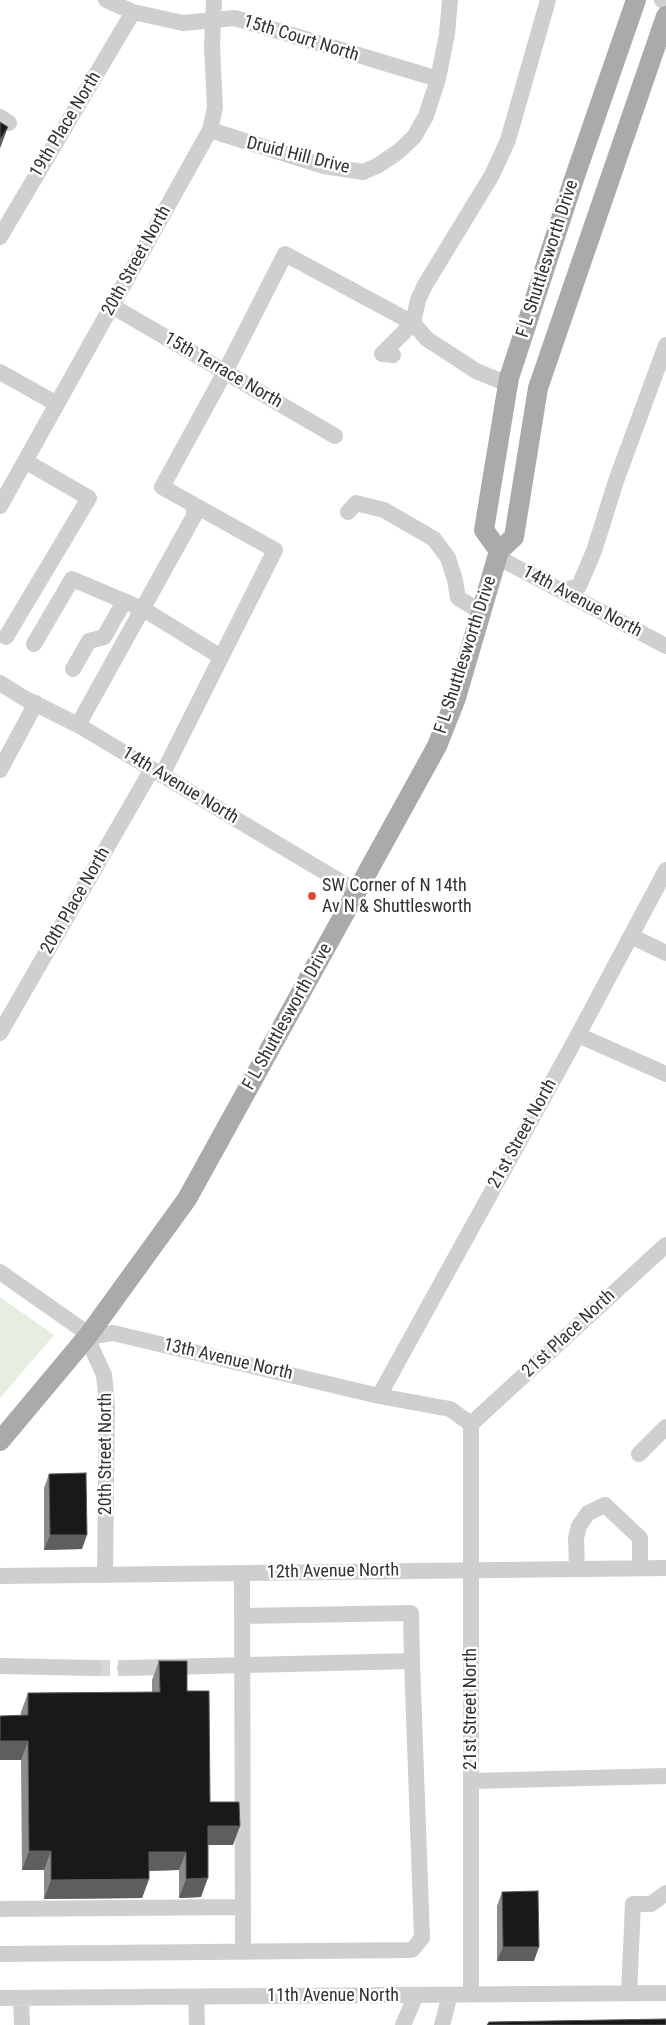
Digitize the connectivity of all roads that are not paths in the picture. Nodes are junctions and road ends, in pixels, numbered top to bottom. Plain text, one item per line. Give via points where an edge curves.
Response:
1 (106, 0) edge
2 (214, 0) edge
3 (450, 0) edge
4 (548, 0) edge
5 (636, 0) edge
6 (662, 0) edge
7 (666, 2) edge
8 (133, 12) junction
9 (666, 16) edge
10 (212, 19) junction
11 (438, 79) junction
12 (210, 130) junction
13 (0, 237) edge
14 (112, 306) junction
15 (413, 323) junction
16 (666, 345) edge
17 (393, 354) dead end
18 (0, 372) edge
19 (225, 372) junction
20 (508, 384) junction
21 (57, 404) junction
22 (334, 436) dead end
23 (25, 461) junction
24 (194, 505) junction
25 (0, 506) edge
26 (348, 512) dead end
27 (498, 554) junction
28 (562, 591) junction
29 (124, 602) junction
30 (142, 610) junction
31 (480, 611) junction
32 (6, 636) dead end
33 (34, 644) dead end
34 (666, 645) edge
35 (221, 657) junction
36 (73, 669) dead end
37 (0, 683) edge
38 (36, 704) junction
39 (78, 726) junction
40 (0, 770) edge
41 (157, 772) junction
42 (666, 870) edge
43 (358, 892) junction
44 (631, 936) junction
45 (666, 953) edge
46 (0, 1033) edge
47 (578, 1034) junction
48 (666, 1074) edge
49 (666, 1245) edge
50 (0, 1272) edge
51 (87, 1337) junction
52 (378, 1396) junction
53 (471, 1424) junction
54 (666, 1427) edge
55 (0, 1441) edge
56 (639, 1454) dead end
57 (640, 1568) junction
58 (666, 1568) edge
59 (577, 1569) junction
60 (471, 1570) junction
61 (242, 1573) junction
62 (105, 1575) junction
63 (0, 1576) edge
64 (242, 1616) junction
65 (412, 1662) junction
66 (242, 1665) junction
67 (0, 1666) edge
68 (94, 1668) tunnel mouth
69 (125, 1668) tunnel mouth
70 (666, 1776) edge
71 (471, 1781) junction
72 (666, 1893) edge
73 (243, 1907) junction
74 (0, 1909) edge
75 (243, 1952) junction
76 (0, 1954) edge
77 (666, 1993) edge
78 (471, 1994) junction
79 (629, 1994) junction
80 (416, 1995) junction
81 (450, 1995) junction
82 (196, 1997) junction
83 (0, 1998) edge
84 (21, 1998) junction
85 (22, 2025) edge
86 (197, 2025) edge
87 (403, 2025) edge
88 (442, 2025) edge

1 - 8 street, 15th Court North
2 - 10 street, 20th Street North
3 - 11 street, Druid Hill Drive
4 - 15 street via 508,140 492,175 425,285
5 - 20 main road, F L Shuttlesworth Drive
6 - 7 street
8 - 10 street, 15th Court North via 183,23
8 - 13 street, 19th Place North
9 - 27 main road, F L Shuttlesworth Drive via 538,388 514,537
10 - 11 street, 15th Court North via 235,18
10 - 12 street, 20th Street North via 215,107
11 - 12 street, Druid Hill Drive via 426,116 414,137 398,152 362,172 324,166
12 - 14 street, 20th Street North
14 - 19 street, 15th Terrace North
14 - 21 street, 20th Street North
15 - 17 street via 382,354
15 - 19 street via 285,254
15 - 20 street via 427,338 476,371
16 - 28 street via 579,586
18 - 21 street
19 - 22 street, 15th Terrace North
19 - 24 street via 162,487
20 - 27 main road, F L Shuttlesworth Drive via 484,530
21 - 23 street, 20th Street North
23 - 25 street, 20th Street North
23 - 32 street via 89,498
24 - 30 street via 194,516
24 - 35 street, 20th Place North via 274,550
26 - 31 street via 356,503 384,510 434,539 448,558 458,598
27 - 28 street, 14th Avenue North
27 - 31 main road, F L Shuttlesworth Drive
28 - 34 street, 14th Avenue North
29 - 30 street
29 - 33 street via 72,579
29 - 36 street via 104,637 89,642
30 - 35 street
30 - 39 street
31 - 43 main road, F L Shuttlesworth Drive via 456,698 438,746
35 - 41 street, 20th Place North
37 - 38 street, 14th Avenue North
38 - 39 street, 14th Avenue North
38 - 40 street
39 - 41 street, 14th Avenue North
41 - 43 street, 14th Avenue North
41 - 46 street, 20th Place North
42 - 44 street, 21st Street North
43 - 51 main road, F L Shuttlesworth Drive via 187,1198
44 - 45 street
44 - 47 street, 21st Street North
47 - 48 street
47 - 52 street, 21st Street North
49 - 53 street, 21st Place North
50 - 51 street
51 - 52 street, 13th Avenue North via 113,1333
51 - 55 main road, F L Shuttlesworth Drive
51 - 62 street, 20th Street North via 104,1374 108,1404
52 - 53 street, 13th Avenue North via 450,1409
53 - 60 street, 21st Street North
54 - 56 street
57 - 58 street, 12th Avenue North
57 - 59 street, 12th Avenue North
57 - 59 street via 640,1538 605,1505 588,1513 579,1526
59 - 60 street, 12th Avenue North
60 - 61 street, 12th Avenue North
60 - 71 street, 21st Street North
61 - 62 street, 12th Avenue North
61 - 64 street
62 - 63 street, 12th Avenue North
64 - 65 street via 411,1614
64 - 66 street
65 - 66 street
65 - 75 street via 422,1938 412,1950
66 - 69 street
66 - 73 street
67 - 68 street
70 - 71 street
71 - 78 street, 21st Street North
72 - 79 street via 651,1904 633,1904
73 - 74 street
73 - 75 street
75 - 76 street
77 - 79 street, 11th Avenue North
78 - 79 street, 11th Avenue North
78 - 81 street, 11th Avenue North
80 - 81 street, 11th Avenue North
80 - 82 street, 11th Avenue North
80 - 87 street
81 - 88 street
82 - 84 street, 11th Avenue North
82 - 86 street
83 - 84 street, 11th Avenue North
84 - 85 street

